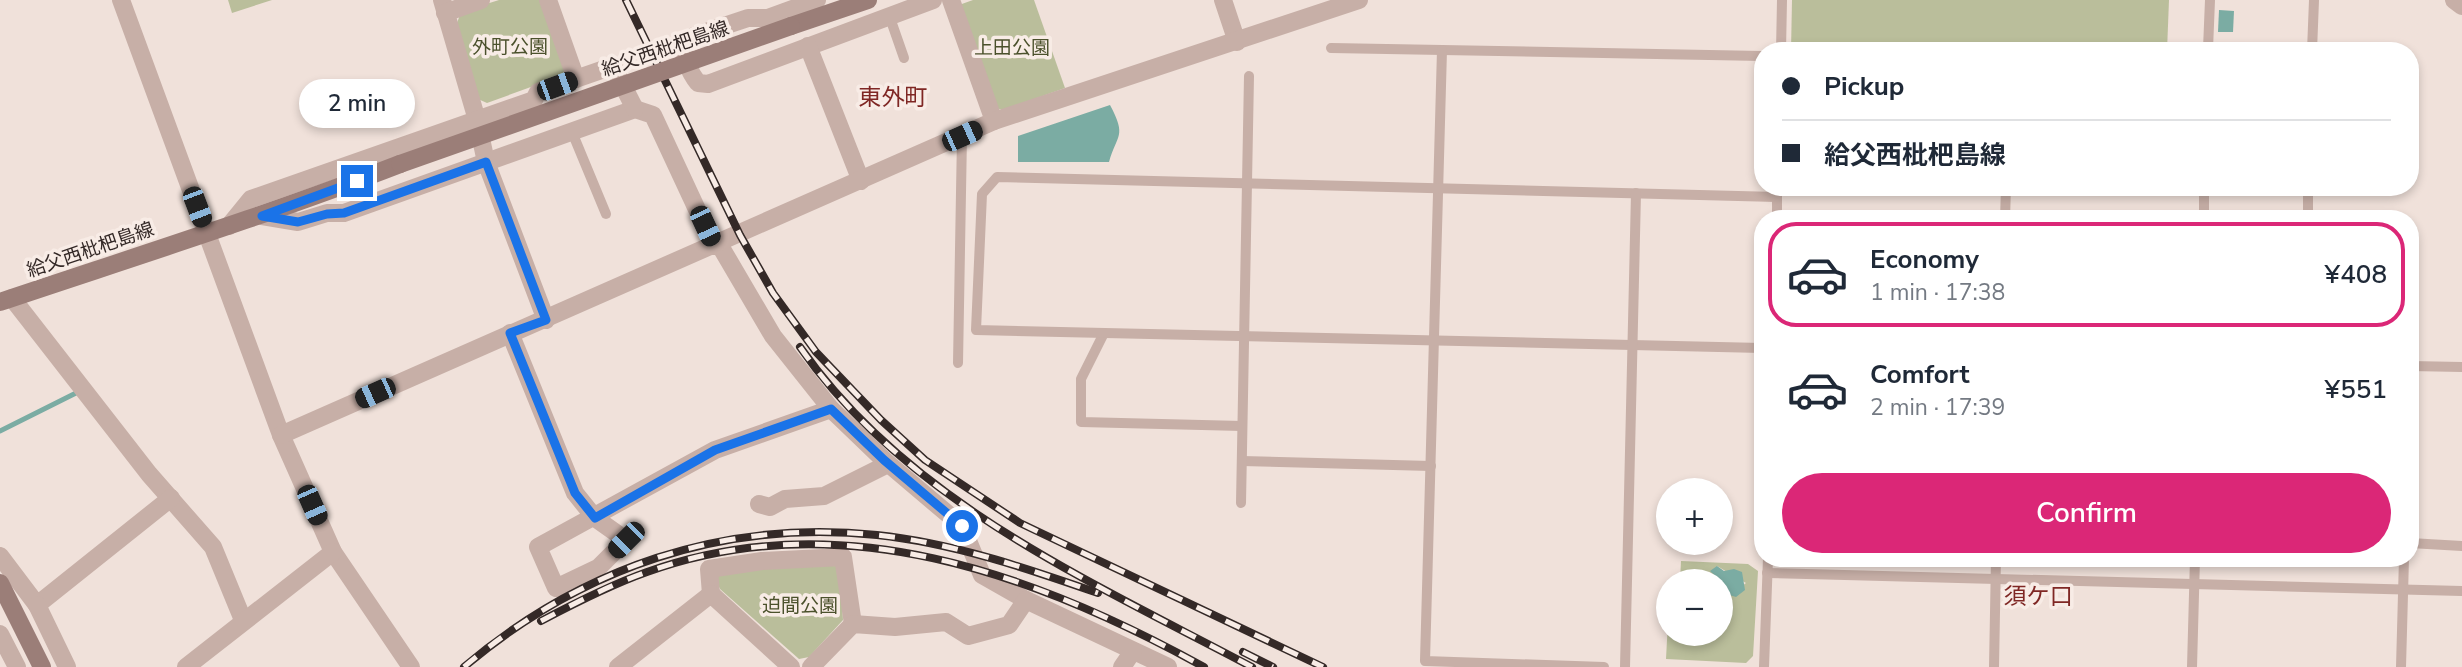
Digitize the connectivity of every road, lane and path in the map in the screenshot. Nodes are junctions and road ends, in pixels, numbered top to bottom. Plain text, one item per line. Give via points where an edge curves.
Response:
1 (121, 0) edge
2 (481, 0) edge
3 (548, 0) edge
4 (817, 0) edge
5 (868, 0) edge
6 (933, 0) edge
7 (951, 0) edge
8 (1223, 0) edge
9 (1359, 0) edge
10 (1783, 0) edge
11 (2210, 0) edge
12 (2314, 0) edge
13 (2454, 0) edge
14 (797, 3) edge
15 (443, 6) edge
16 (2462, 6) edge
17 (889, 15) junction
18 (1237, 42) junction
19 (1781, 42) edge
20 (2208, 42) edge
21 (2312, 42) edge
22 (808, 46) junction
23 (1331, 48) dead end
24 (1442, 50) junction
25 (1754, 56) edge
26 (904, 58) dead end
27 (1249, 76) dead end
28 (576, 79) junction
29 (635, 109) junction
30 (477, 120) junction
31 (994, 121) junction
32 (572, 132) junction
33 (962, 136) junction
34 (486, 162) junction
35 (861, 181) junction
36 (1247, 183) junction
37 (1438, 188) junction
38 (1754, 192) edge
39 (1636, 194) junction
40 (606, 214) dead end
41 (262, 216) junction
42 (229, 226) junction
43 (206, 231) junction
44 (717, 245) junction
45 (6, 300) edge
46 (546, 320) junction
47 (510, 333) junction
48 (1104, 333) junction
49 (1244, 336) junction
50 (1434, 340) junction
51 (1632, 344) junction
52 (1754, 348) edge
53 (958, 363) dead end
54 (2419, 367) edge
55 (2462, 368) edge
56 (831, 409) junction
57 (1242, 426) junction
58 (281, 436) junction
59 (1242, 461) junction
60 (888, 464) junction
61 (1431, 466) junction
62 (171, 498) junction
63 (1241, 503) dead end
64 (760, 504) dead end
65 (595, 518) junction
66 (2419, 544) edge
67 (2462, 546) edge
68 (333, 552) junction
69 (0, 556) edge
70 (1767, 567) edge
71 (1996, 567) edge
72 (2194, 567) edge
73 (2404, 567) edge
74 (1767, 573) junction
75 (1996, 579) junction
76 (0, 583) edge
77 (2194, 583) junction
78 (2403, 588) junction
79 (2462, 591) edge
80 (711, 594) junction
81 (1026, 600) junction
82 (37, 605) junction
83 (243, 620) junction
84 (853, 624) junction
85 (0, 634) edge
86 (1133, 650) junction
87 (210, 651) junction
88 (1487, 665) edge
89 (1539, 666) edge
90 (17, 667) edge
91 (42, 667) edge
92 (67, 667) edge
93 (186, 667) edge
94 (220, 667) edge
95 (411, 667) edge
96 (618, 667) edge
97 (791, 667) edge
98 (811, 667) edge
99 (1122, 667) edge
100 (1168, 667) edge
101 (1604, 667) edge
102 (1625, 667) edge
103 (1764, 667) edge
104 (1994, 667) edge
105 (2192, 667) edge
106 (2401, 667) edge

1 - 43 street
2 - 15 street
3 - 28 street
4 - 14 street
5 - 41 main road, 給父西枇杷島線, bridge
6 - 17 street
7 - 31 street
8 - 18 street
9 - 18 street
10 - 19 lane
11 - 20 lane
12 - 21 lane
13 - 16 street
14 - 22 street via 768,18 748,18 694,36 683,50 698,83 708,84
15 - 30 street
17 - 22 street
17 - 26 lane
18 - 31 street
22 - 35 street
23 - 24 lane
24 - 25 lane
24 - 37 lane
27 - 36 lane
28 - 29 street via 613,66
28 - 30 street
29 - 32 street
29 - 44 street via 653,115
30 - 34 street
30 - 42 street via 251,199
31 - 33 street
32 - 34 street
32 - 40 lane
33 - 35 street
33 - 53 lane
34 - 41 street via 344,213 298,222
34 - 46 street
35 - 44 street
36 - 37 lane
36 - 48 lane via 997,177 982,194 976,330
36 - 49 lane
37 - 39 lane
37 - 50 lane
38 - 39 lane
39 - 51 lane
41 - 42 main road, 給父西枇杷島線
42 - 43 main road, 給父西枇杷島線
43 - 45 main road, 給父西枇杷島線
43 - 58 street
44 - 46 street
44 - 56 street via 773,336
45 - 62 street
46 - 47 street
47 - 58 street
47 - 65 street via 575,493
48 - 49 lane
48 - 57 lane via 1082,379 1081,422
49 - 50 lane
49 - 57 lane
50 - 51 lane
50 - 61 lane
51 - 52 lane
51 - 102 lane
54 - 55 lane
56 - 60 street
56 - 65 street via 715,450
57 - 59 lane
58 - 68 street
59 - 61 lane
59 - 63 lane
60 - 64 street via 824,496 785,499 770,507
60 - 81 street via 962,526 982,575
61 - 88 lane via 1425,661
62 - 82 street
62 - 83 street via 213,547
65 - 65 street via 626,540 598,568 556,588 538,547
66 - 67 lane
68 - 83 street
68 - 95 street
69 - 82 street
70 - 74 lane
71 - 75 lane
72 - 77 lane
73 - 78 lane
74 - 75 lane
74 - 103 lane
75 - 77 lane
75 - 104 lane
76 - 91 main road
77 - 78 lane
77 - 105 lane
78 - 79 lane
78 - 106 lane
80 - 84 street via 709,569 762,561 843,558
80 - 96 street
80 - 97 street
81 - 84 street via 1009,625 968,636 946,622 894,628
81 - 86 street
82 - 92 street
83 - 87 street
84 - 98 street
85 - 90 street
86 - 99 street
86 - 100 street
87 - 93 street
87 - 94 street
88 - 89 lane
89 - 101 lane

